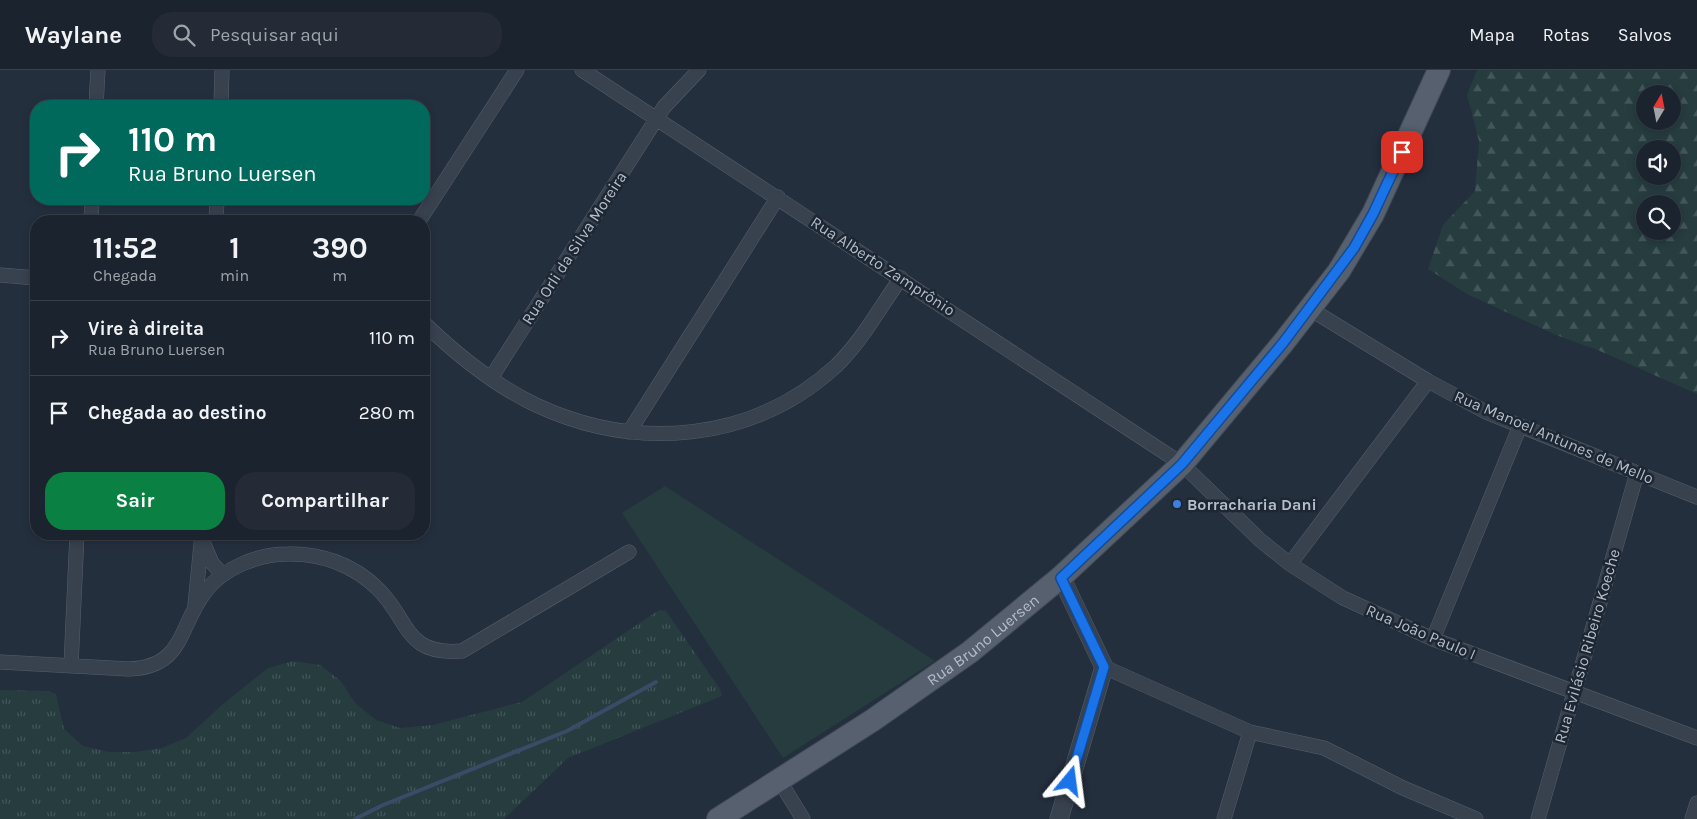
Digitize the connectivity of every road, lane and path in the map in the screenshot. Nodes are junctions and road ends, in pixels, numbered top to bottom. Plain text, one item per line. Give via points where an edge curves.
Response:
1 (98, 70) edge
2 (222, 70) edge
3 (517, 70) edge
4 (582, 70) edge
5 (699, 70) edge
6 (1439, 70) edge
7 (96, 100) edge
8 (221, 100) edge
9 (657, 118) junction
10 (778, 197) junction
11 (430, 204) edge
12 (0, 275) edge
13 (30, 278) edge
14 (901, 278) junction
15 (1310, 309) junction
16 (430, 328) edge
17 (491, 378) junction
18 (1428, 381) junction
19 (1520, 426) junction
20 (629, 432) junction
21 (1182, 464) junction
22 (1637, 473) junction
23 (1697, 497) edge
24 (77, 540) edge
25 (202, 540) edge
26 (203, 540) edge
27 (629, 552) dead end
28 (1290, 564) junction
29 (223, 575) junction
30 (1061, 578) junction
31 (194, 611) junction
32 (1433, 639) junction
33 (0, 662) edge
34 (71, 666) junction
35 (1104, 667) junction
36 (1574, 693) junction
37 (1250, 732) junction
38 (1697, 738) edge
39 (779, 780) junction
40 (1697, 803) edge
41 (718, 819) edge
42 (803, 819) edge
43 (1059, 819) edge
44 (1224, 819) edge
45 (1476, 819) edge
46 (1538, 819) edge
47 (1692, 819) edge

1 - 7 street
2 - 8 street
3 - 11 street
4 - 9 street, Rua Alberto Zamprônio
5 - 9 street, Rua Orli da Silva Moreira
6 - 15 main road, Rua Bruno Luersen via 1373,214 1339,271
9 - 10 street, Rua Alberto Zamprônio
9 - 17 street, Rua Orli da Silva Moreira
10 - 14 street, Rua Alberto Zamprônio
10 - 20 street
12 - 13 street
14 - 20 street via 862,335 836,365 805,390 775,407 710,430 669,435
14 - 21 street, Rua Alberto Zamprônio
15 - 18 street, Rua Manoel Antunes de Mello
15 - 21 main road, Rua Bruno Luersen
16 - 17 street
17 - 20 street via 536,405 568,418
18 - 19 street, Rua Manoel Antunes de Mello
18 - 28 street
19 - 22 street, Rua Manoel Antunes de Mello
19 - 32 street
21 - 28 street, Rua João Paulo I via 1244,525
21 - 30 main road, Rua Bruno Luersen
22 - 23 street, Rua Manoel Antunes de Mello
22 - 36 street, Rua Evilásio Ribeiro Koeche
24 - 34 street
25 - 31 street
26 - 29 street via 212,563
27 - 29 street via 475,645 462,651 445,652 420,644 377,588 330,559 307,555 272,556 242,564
28 - 32 street, Rua João Paulo I via 1342,598
29 - 31 street via 204,593
30 - 35 street
30 - 39 main road, Rua Bruno Luersen via 941,674
31 - 34 street via 177,647 156,665 144,669
32 - 36 street, Rua João Paulo I
33 - 34 street
35 - 37 street
35 - 43 street
36 - 38 street, Rua João Paulo I
36 - 46 street, Rua Evilásio Ribeiro Koeche
37 - 44 street
37 - 45 street via 1324,748 1426,799
39 - 41 main road, Rua Bruno Luersen
39 - 42 street
40 - 47 street

